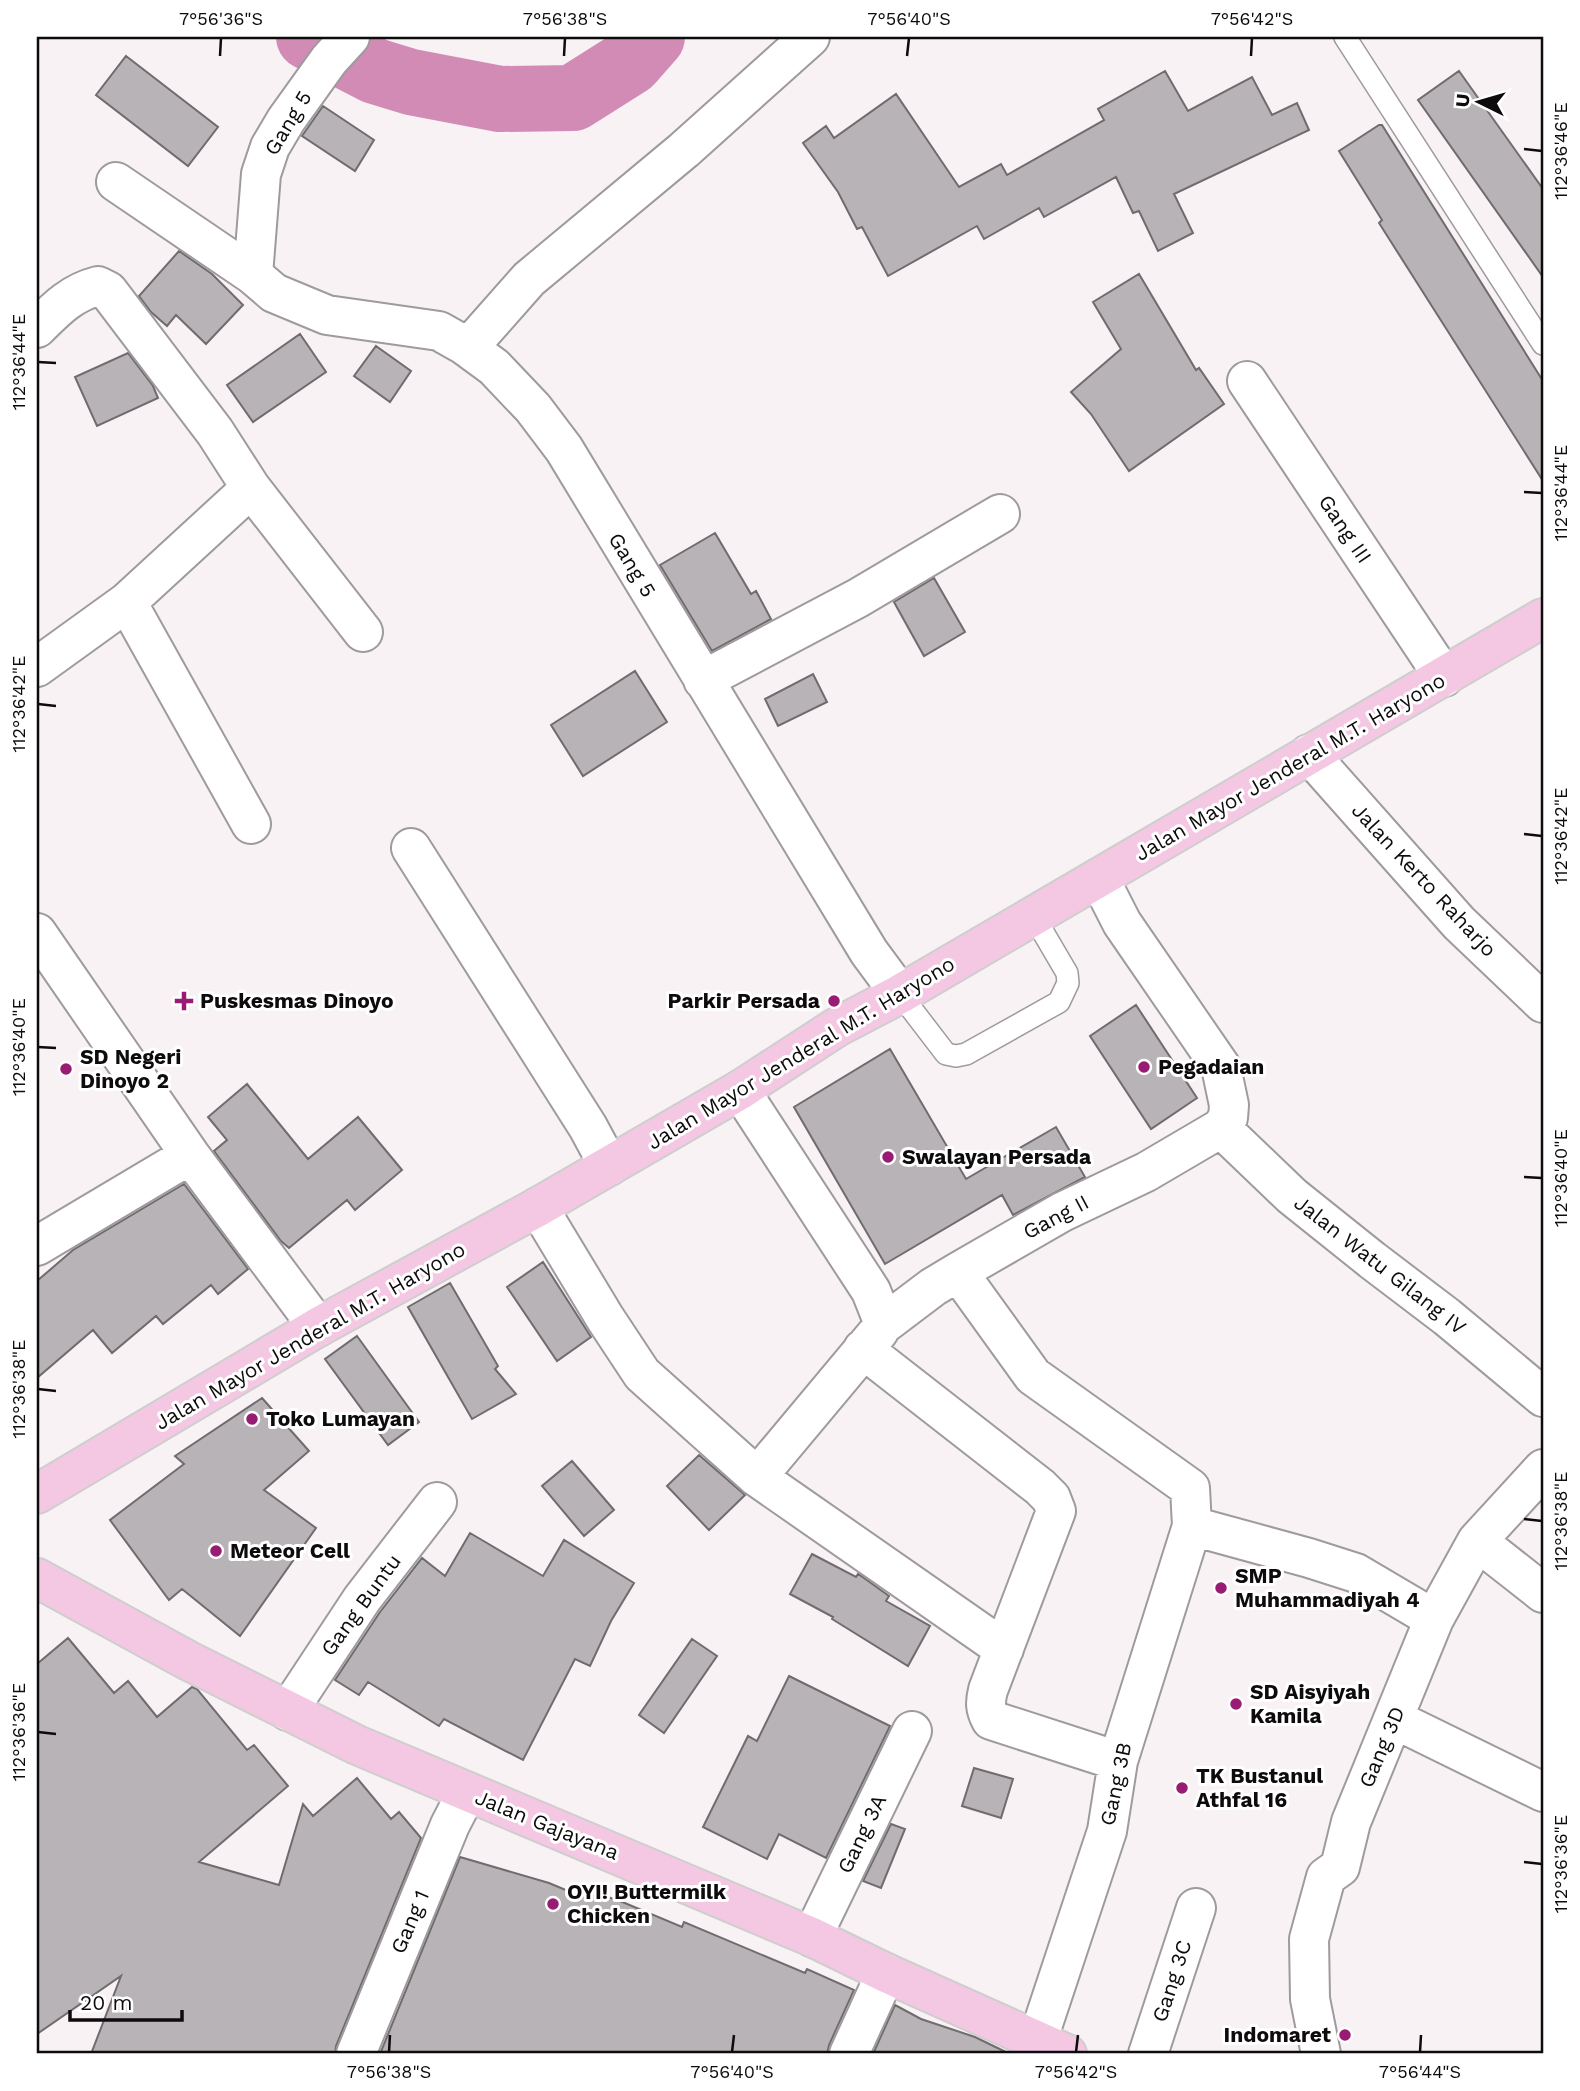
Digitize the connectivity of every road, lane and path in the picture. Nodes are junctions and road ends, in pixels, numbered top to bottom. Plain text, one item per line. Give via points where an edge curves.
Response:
1 (810, 37) edge
2 (1345, 37) edge
3 (340, 48) edge
4 (116, 182) dead end
5 (253, 275) junction
6 (37, 328) edge
7 (1543, 344) edge
8 (468, 348) junction
9 (1247, 381) dead end
10 (251, 488) junction
11 (1000, 514) dead end
12 (127, 602) junction
13 (1543, 618) edge
14 (363, 632) dead end
15 (37, 667) edge
16 (1444, 677) junction
17 (703, 680) junction
18 (1308, 754) junction
19 (251, 824) dead end
20 (411, 848) dead end
21 (1099, 878) junction
22 (1033, 915) junction
23 (37, 933) edge
24 (900, 994) junction
25 (1543, 1003) edge
26 (740, 1090) junction
27 (1221, 1128) junction
28 (190, 1155) junction
29 (609, 1166) junction
30 (538, 1207) junction
31 (37, 1246) edge
32 (958, 1272) junction
33 (317, 1327) junction
34 (874, 1336) junction
35 (1543, 1397) edge
36 (1543, 1469) edge
37 (757, 1477) junction
38 (46, 1489) edge
39 (437, 1502) dead end
40 (1192, 1526) junction
41 (1476, 1541) junction
42 (37, 1578) edge
43 (1543, 1593) edge
44 (1434, 1619) junction
45 (1004, 1649) junction
46 (288, 1711) junction
47 (1394, 1719) junction
48 (912, 1731) dead end
49 (1118, 1761) junction
50 (467, 1792) junction
51 (1543, 1792) edge
52 (1196, 1908) dead end
53 (812, 1937) junction
54 (886, 1973) junction
55 (1052, 2048) edge
56 (356, 2054) edge
57 (849, 2054) edge
58 (1147, 2054) edge
59 (1321, 2054) edge

1 - 8 street via 529,279
2 - 7 lane
3 - 5 street, Gang 5 via 270,147 261,174
4 - 5 street, Gang 5
5 - 8 street, Gang 5 via 274,293 327,315 439,331
6 - 10 street via 61,303 83,290 98,286 107,291 215,432
8 - 17 street, Gang 5 via 514,387 564,449
9 - 16 street, Gang III
10 - 12 street
10 - 14 street
11 - 17 street
12 - 15 street
12 - 19 street
13 - 16 main road, Jalan Mayor Jenderal M.T. Haryono
16 - 18 main road, Jalan Mayor Jenderal M.T. Haryono
17 - 24 street, Gang 5 via 869,952
18 - 21 main road, Jalan Mayor Jenderal M.T. Haryono
18 - 25 street, Jalan Kerto Raharjo via 1459,923
20 - 29 street
21 - 22 main road, Jalan Mayor Jenderal M.T. Haryono
21 - 27 street via 1122,923 1221,1067 1229,1105
22 - 24 main road, Jalan Mayor Jenderal M.T. Haryono
22 - 24 lane via 1067,973 1068,984 1059,1002 956,1056 946,1054
23 - 28 street
24 - 26 main road, Jalan Mayor Jenderal M.T. Haryono via 837,1027
26 - 29 main road, Jalan Mayor Jenderal M.T. Haryono
26 - 34 street via 871,1291
27 - 32 street, Gang II
27 - 35 street, Jalan Watu Gilang IV via 1292,1196
28 - 31 street
28 - 33 street
29 - 30 main road, Jalan Mayor Jenderal M.T. Haryono
30 - 33 main road, Jalan Mayor Jenderal M.T. Haryono
30 - 37 street via 642,1374
32 - 34 street, Gang II
32 - 40 street, Gang 3B via 1033,1376 1191,1488
33 - 38 main road, Jalan Mayor Jenderal M.T. Haryono
34 - 37 street, Gang II
34 - 45 street via 1051,1497 1056,1511
36 - 41 street, Gang 3D
37 - 45 street
39 - 46 street, Gang Buntu via 362,1600
40 - 44 street via 1356,1573
40 - 49 street, Gang 3B
41 - 43 street
41 - 44 street, Gang 3D
42 - 46 main road, Jalan Gajayana
44 - 47 street, Gang 3D
45 - 49 street via 985,1701 991,1720
46 - 50 main road, Jalan Gajayana
47 - 51 street
47 - 59 street, Gang 3D via 1351,1822 1340,1867 1326,1877 1309,1939 1310,1999
48 - 53 street, Gang 3A
49 - 55 street, Gang 3B via 1107,1831
50 - 53 main road, Jalan Gajayana
50 - 56 street, Gang 1
52 - 58 street, Gang 3C
53 - 54 main road, Jalan Gajayana
54 - 55 main road, Jalan Gajayana
54 - 57 street

